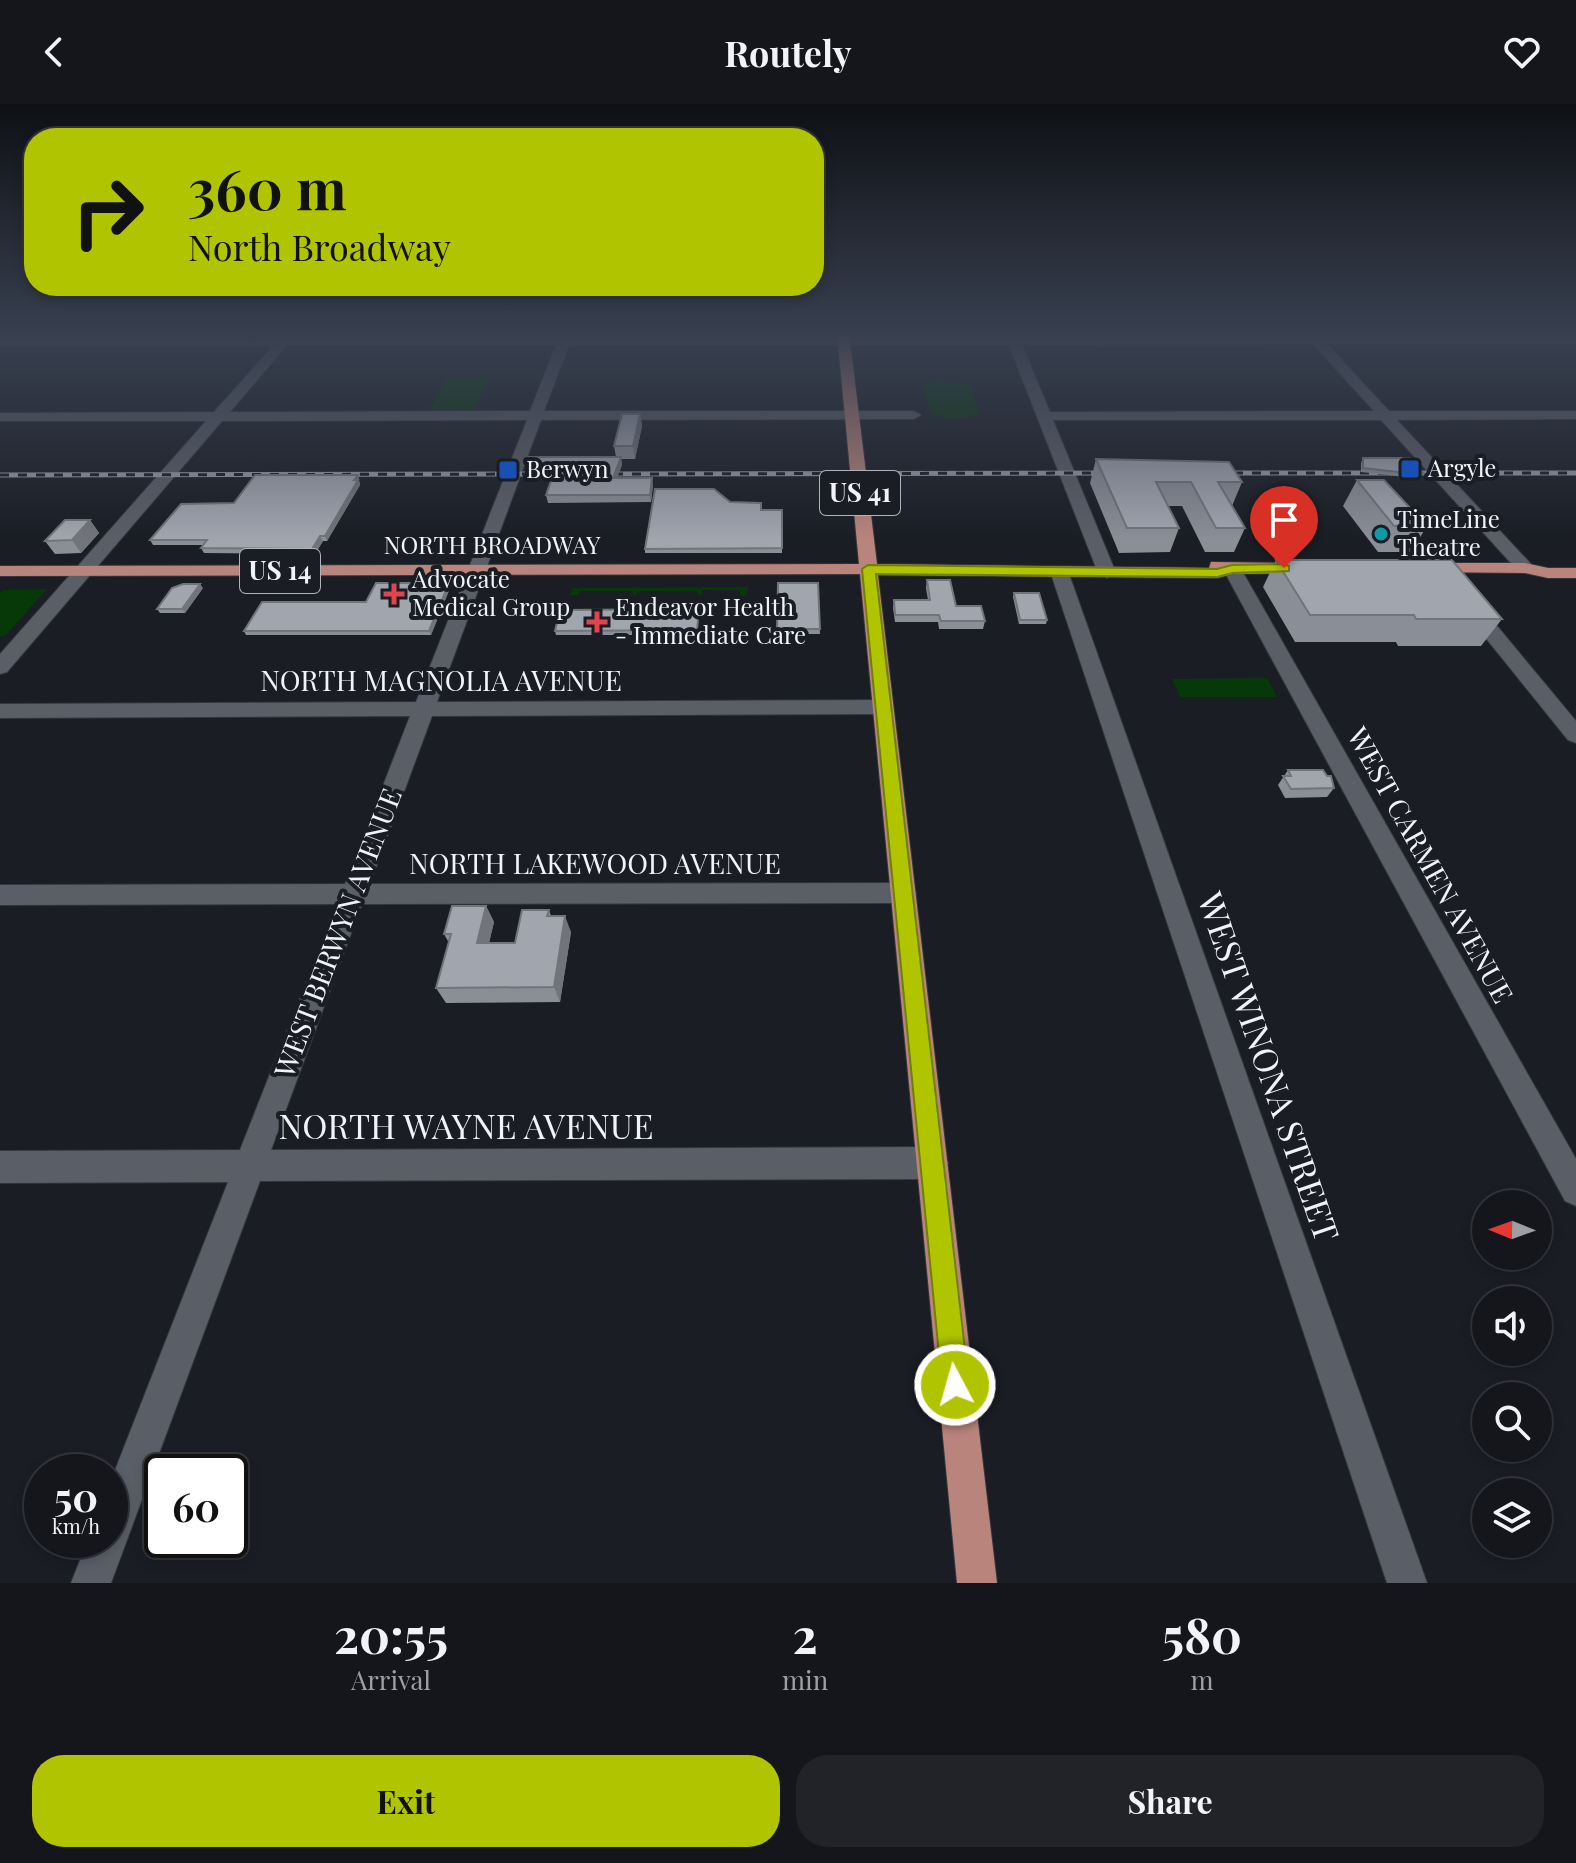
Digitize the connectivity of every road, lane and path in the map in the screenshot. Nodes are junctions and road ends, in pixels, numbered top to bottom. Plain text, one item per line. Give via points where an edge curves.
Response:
1 (231, 402) edge
2 (540, 402) edge
3 (850, 402) edge
4 (1039, 402) edge
5 (1373, 402) edge
6 (914, 415) dead end
7 (1385, 415) junction
8 (1576, 415) edge
9 (535, 416) junction
10 (852, 416) junction
11 (1045, 416) junction
12 (0, 417) edge
13 (218, 417) junction
14 (1576, 565) edge
15 (1318, 568) edge
16 (1407, 568) edge
17 (1439, 568) junction
18 (1525, 568) junction
19 (868, 569) junction
20 (1106, 569) junction
21 (1232, 569) junction
22 (476, 570) junction
23 (983, 570) junction
24 (0, 571) edge
25 (83, 571) junction
26 (1576, 573) edge
27 (1060, 574) junction
28 (0, 667) edge
29 (883, 707) junction
30 (423, 709) junction
31 (0, 711) edge
32 (1576, 735) edge
33 (903, 893) junction
34 (352, 894) junction
35 (0, 895) edge
36 (932, 1163) junction
37 (249, 1166) junction
38 (0, 1167) edge
39 (1576, 1190) edge
40 (128, 1485) edge
41 (101, 1558) edge
42 (91, 1583) edge
43 (977, 1583) edge
44 (1407, 1583) edge

1 - 13 street
2 - 9 street, WEST BERWYN AVENUE
3 - 10 main road, US 41
4 - 11 street
5 - 7 street
6 - 10 street
7 - 8 street
7 - 11 street
7 - 18 street
9 - 10 street
9 - 13 street
9 - 22 street, WEST BERWYN AVENUE
10 - 19 main road, US 41
11 - 20 street
12 - 13 street
13 - 25 street
14 - 18 main road
15 - 21 main road, NORTH BROADWAY
16 - 17 main road
17 - 18 main road
17 - 32 street
18 - 26 main road
19 - 22 main road, NORTH BROADWAY / US 14
19 - 23 main road, NORTH BROADWAY
19 - 29 main road, US 41
20 - 21 main road, NORTH BROADWAY
20 - 23 main road, NORTH BROADWAY
20 - 27 main road, NORTH BROADWAY
21 - 39 street, WEST CARMEN AVENUE
22 - 25 main road, NORTH BROADWAY / US 14
22 - 30 street, WEST BERWYN AVENUE
23 - 27 main road, NORTH BROADWAY
24 - 25 main road, NORTH BROADWAY / US 14
25 - 28 street
27 - 44 street, WEST WINONA STREET
29 - 30 street, NORTH MAGNOLIA AVENUE
29 - 33 main road, US 41
30 - 31 street, NORTH MAGNOLIA AVENUE
30 - 34 street, WEST BERWYN AVENUE
33 - 34 street, NORTH LAKEWOOD AVENUE
33 - 36 main road, US 41
34 - 35 street, NORTH LAKEWOOD AVENUE
34 - 37 street, WEST BERWYN AVENUE
36 - 37 street, NORTH WAYNE AVENUE
36 - 43 main road, US 41
37 - 38 street, NORTH WAYNE AVENUE
37 - 40 street, WEST BERWYN AVENUE
41 - 42 street

